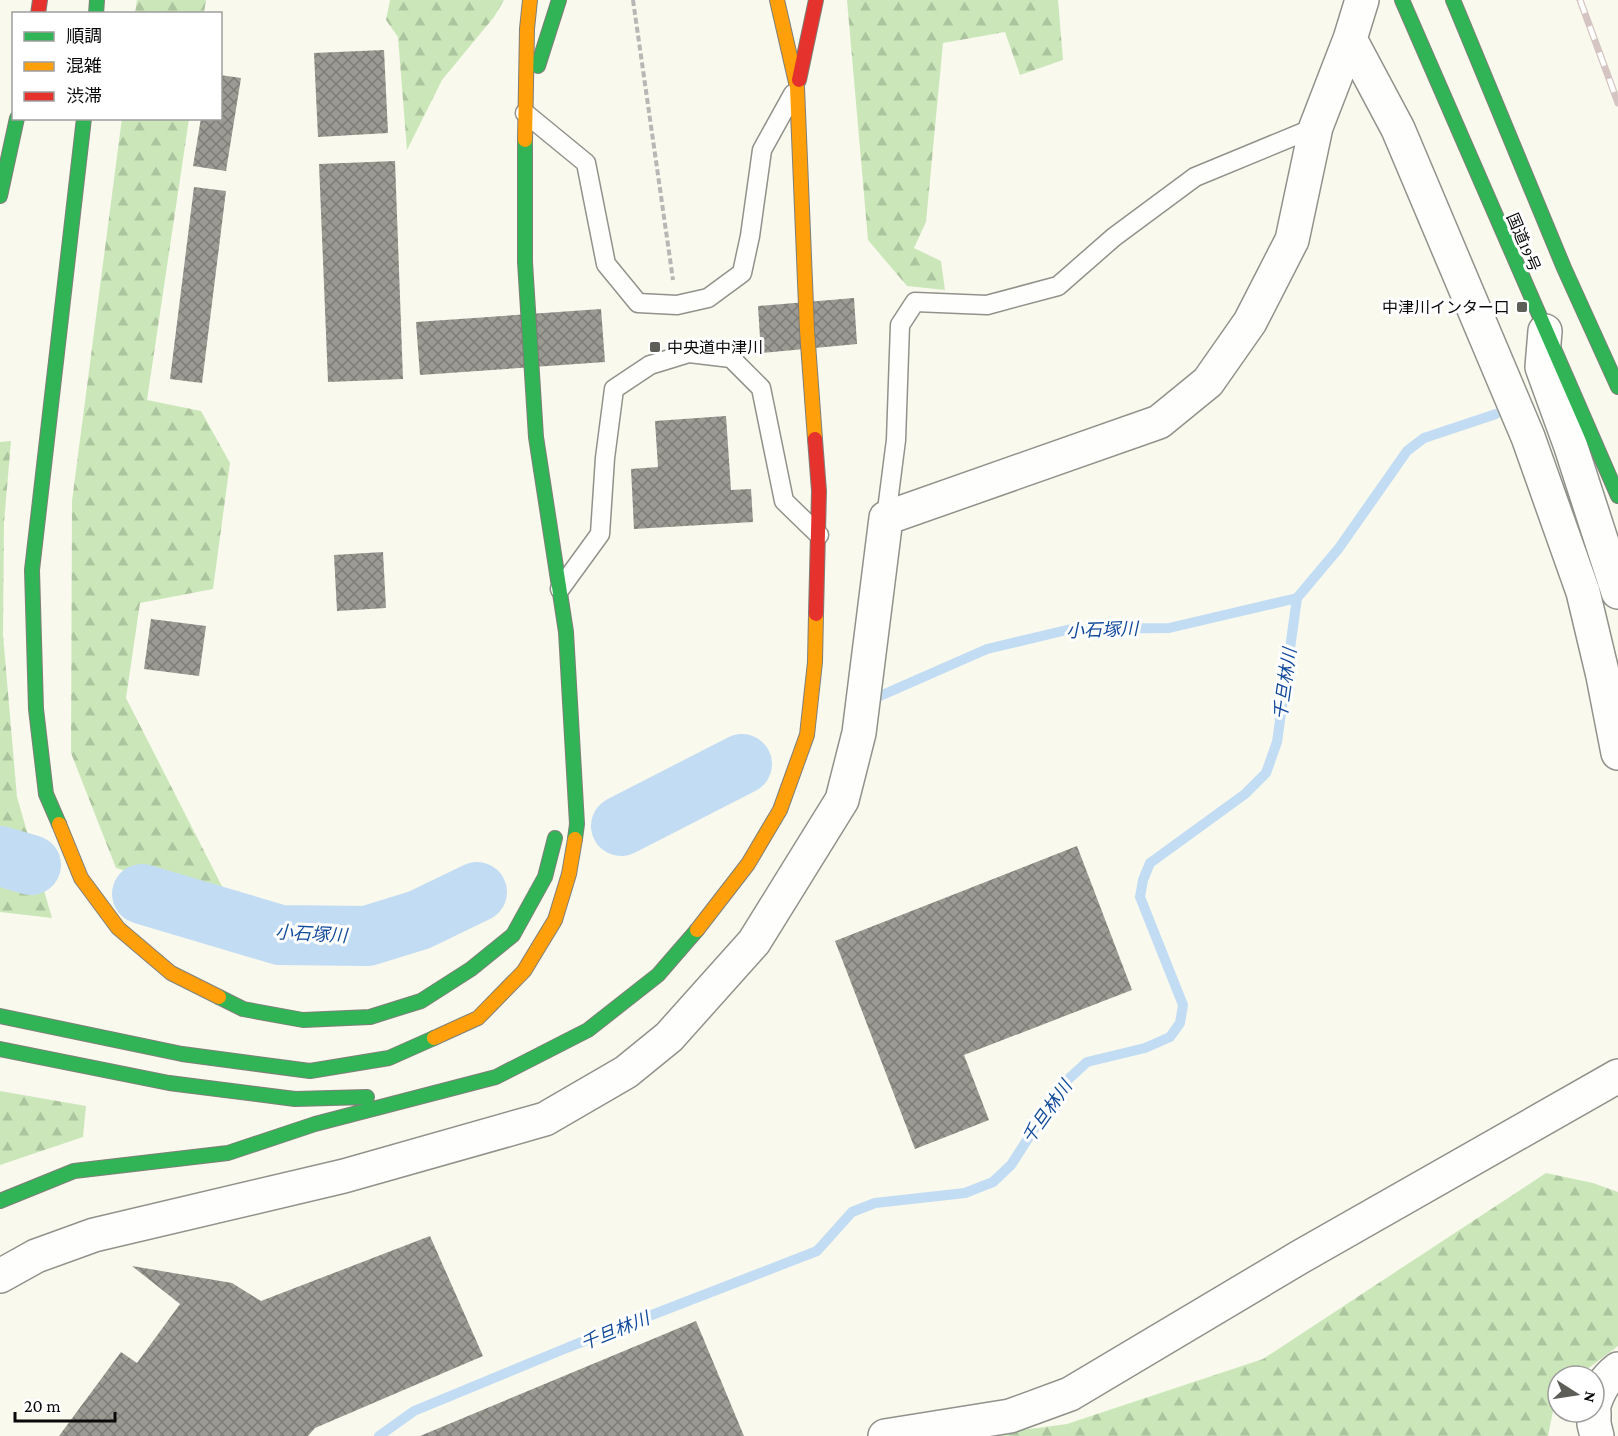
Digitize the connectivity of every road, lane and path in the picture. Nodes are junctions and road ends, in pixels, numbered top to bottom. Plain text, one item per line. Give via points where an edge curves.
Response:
1 (530, 0) edge
2 (559, 0) edge
3 (633, 0) edge
4 (777, 0) edge
5 (816, 0) edge
6 (1362, 0) edge
7 (1402, 0) edge
8 (1453, 0) edge
9 (1350, 39) junction
10 (1409, 54) dead end
11 (1435, 76) junction
12 (797, 87) junction
13 (525, 113) junction
14 (16, 120) edge
15 (84, 120) edge
16 (1316, 127) junction
17 (0, 196) edge
18 (1564, 268) junction
19 (1589, 289) dead end
20 (677, 305) junction
21 (1545, 331) junction
22 (1618, 387) edge
23 (1618, 496) edge
24 (886, 518) junction
25 (819, 535) junction
26 (560, 590) junction
27 (1618, 592) edge
28 (1618, 753) edge
29 (574, 763) junction
30 (0, 1016) edge
31 (0, 1049) edge
32 (1618, 1076) edge
33 (423, 1095) junction
34 (0, 1201) edge
35 (0, 1276) edge
36 (1618, 1369) edge
37 (1606, 1380) edge
38 (885, 1436) edge

1 - 13 highway
2 - 13 highway
3 - 20 path
4 - 12 highway
5 - 12 highway
6 - 9 street
7 - 11 highway, 国道19号
8 - 18 highway, 国道19号
9 - 16 street
9 - 28 street via 1403,140 1528,437 1583,592
10 - 11 highway
11 - 21 highway, 国道19号
12 - 20 lane via 762,150 742,273 708,298
12 - 25 highway
13 - 20 lane via 586,163 606,264 638,303
13 - 26 highway via 525,262 536,437
14 - 17 highway
15 - 29 highway via 32,570 36,709 46,795 81,878 118,928 171,973 243,1010 303,1020 370,1017 421,1001 471,969 513,935 545,877
16 - 24 street via 1292,240 1250,322 1208,382 1159,422
16 - 24 lane via 1195,177 1114,237 1058,286 987,305 915,302 900,325 896,440
18 - 19 highway
18 - 22 highway, 国道19号
21 - 23 highway, 国道19号
21 - 27 street via 1542,368
24 - 35 street via 859,733 842,800 754,942 669,1037 626,1072 545,1119 344,1176 94,1235 36,1256
25 - 26 lane via 784,501 761,388 731,358 689,353 650,365 614,389 600,534
25 - 33 highway via 816,662 807,735 780,810 748,864 658,975 588,1030 496,1077
26 - 29 highway
29 - 30 highway via 577,824 569,874 555,920 524,971 509,987 478,1018 441,1036 389,1058 310,1071 182,1054
31 - 33 highway via 169,1083 295,1099
32 - 38 street via 1300,1257 1070,1394 1010,1416
33 - 34 highway via 228,1153 74,1171
36 - 37 street

